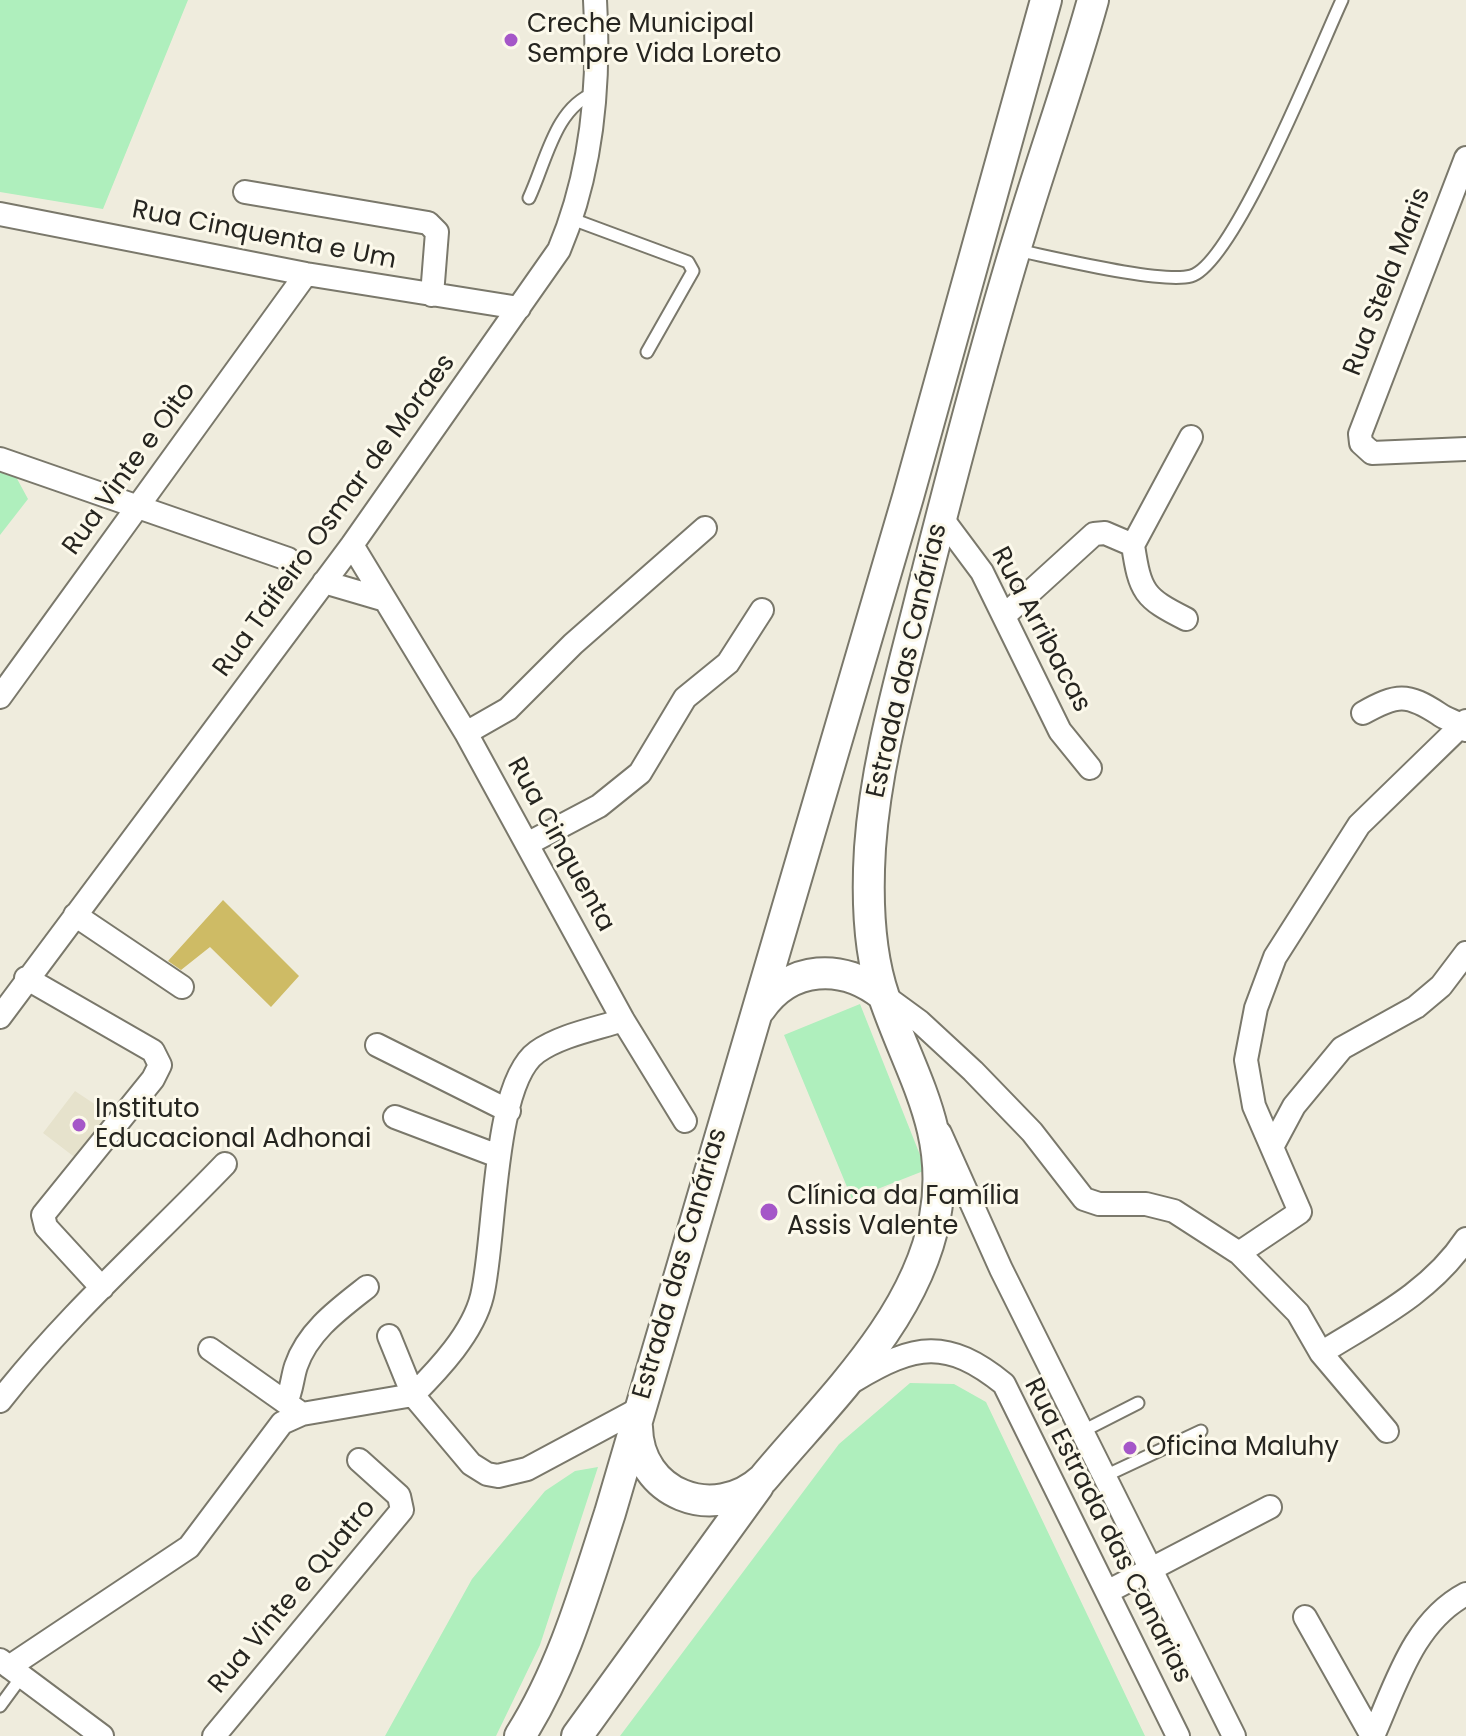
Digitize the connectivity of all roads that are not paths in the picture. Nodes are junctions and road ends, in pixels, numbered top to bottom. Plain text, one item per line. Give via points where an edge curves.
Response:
1 (595, 0) edge
2 (1046, 0) edge
3 (1093, 0) edge
4 (1342, 0) edge
5 (595, 93) junction
6 (1466, 158) edge
7 (245, 192) dead end
8 (529, 198) dead end
9 (0, 214) edge
10 (572, 219) junction
11 (982, 220) junction
12 (1019, 239) junction
13 (306, 274) junction
14 (432, 295) junction
15 (519, 308) junction
16 (647, 352) dead end
17 (1191, 437) dead end
18 (1466, 449) edge
19 (0, 459) edge
20 (137, 506) junction
21 (941, 517) junction
22 (705, 528) dead end
23 (352, 545) junction
24 (1133, 545) junction
25 (288, 559) dead end
26 (324, 582) junction
27 (382, 599) junction
28 (762, 610) dead end
29 (1005, 615) junction
30 (1186, 619) dead end
31 (0, 697) edge
32 (1363, 713) dead end
33 (1465, 725) edge
34 (466, 733) junction
35 (1090, 768) dead end
36 (529, 843) junction
37 (75, 915) junction
38 (1466, 953) edge
39 (26, 978) junction
40 (182, 987) dead end
41 (883, 995) junction
42 (758, 1013) junction
43 (0, 1017) edge
44 (623, 1020) junction
45 (377, 1045) dead end
46 (509, 1111) junction
47 (931, 1112) junction
48 (395, 1117) dead end
49 (685, 1121) dead end
50 (1272, 1147) junction
51 (498, 1156) junction
52 (225, 1164) dead end
53 (1466, 1239) edge
54 (1239, 1253) junction
55 (367, 1287) dead end
56 (102, 1288) junction
57 (389, 1336) dead end
58 (210, 1349) dead end
59 (1321, 1353) junction
60 (840, 1389) junction
61 (413, 1395) junction
62 (0, 1401) edge
63 (1138, 1403) dead end
64 (294, 1408) junction
65 (638, 1415) junction
66 (1083, 1431) junction
67 (1201, 1431) dead end
68 (1387, 1431) dead end
69 (359, 1460) dead end
70 (769, 1471) junction
71 (1105, 1476) junction
72 (1270, 1507) dead end
73 (1152, 1569) junction
74 (1107, 1592) junction
75 (1466, 1594) edge
76 (1305, 1617) dead end
77 (10, 1667) edge
78 (0, 1706) edge
79 (102, 1736) edge
80 (214, 1736) edge
81 (520, 1736) edge
82 (577, 1736) edge
83 (1178, 1736) edge
84 (1234, 1736) edge
85 (1373, 1736) edge

1 - 5 street, Rua Taifeiro Osmar de Moraes
2 - 11 main road, Estrada das Canárias
3 - 12 main road, Estrada das Canárias
4 - 12 lane via 1289,125 1230,236 1205,267 1191,276 1157,276
5 - 8 lane via 564,112
5 - 10 street, Rua Taifeiro Osmar de Moraes
6 - 18 street, Rua Stela Maris via 1362,427 1361,443 1372,453
7 - 14 street via 428,223 439,243
9 - 13 street, Rua Cinquenta e Um
10 - 15 street, Rua Taifeiro Osmar de Moraes via 559,250
10 - 16 lane via 688,262 693,271
11 - 12 main road
11 - 42 main road, Estrada das Canárias via 908,497
12 - 21 main road, Estrada das Canárias
13 - 14 street, Rua Cinquenta e Um
13 - 20 street, Rua Vinte e Oito
14 - 15 street, Rua Cinquenta e Um
15 - 23 street, Rua Taifeiro Osmar de Moraes
17 - 24 street
19 - 20 street
20 - 25 street
20 - 31 street, Rua Vinte e Oito
21 - 29 street, Rua Arribacas via 982,572
21 - 41 main road, Estrada das Canárias via 876,775 868,912
22 - 34 street via 508,709
23 - 26 street, Rua Taifeiro Osmar de Moraes
23 - 27 street, Rua Cinquenta
24 - 29 street via 1094,534
24 - 30 street via 1145,593
26 - 27 street
26 - 37 street, Rua Taifeiro Osmar de Moraes
27 - 34 street, Rua Cinquenta
28 - 36 street via 728,663 689,693 640,773 599,806
29 - 35 street, Rua Arribacas via 1060,731
32 - 33 street via 1393,699 1410,698
33 - 50 street via 1359,825 1275,957 1256,1008 1246,1060 1254,1106
34 - 36 street, Rua Cinquenta
36 - 44 street, Rua Cinquenta
37 - 39 street, Rua Taifeiro Osmar de Moraes
37 - 40 street
38 - 50 street via 1441,986 1416,1007 1342,1048 1319,1072
39 - 43 street, Rua Taifeiro Osmar de Moraes
39 - 56 street via 153,1051 160,1065 43,1215 46,1227
41 - 42 main road via 852,976 816,973 782,986
41 - 47 main road, Estrada das Canárias
41 - 54 street via 973,1071 1032,1132 1084,1199 1174,1211
42 - 65 main road, Estrada das Canárias
44 - 46 street via 537,1052 514,1082
44 - 49 street, Rua Cinquenta
45 - 46 street
46 - 51 street
47 - 60 main road, Estrada das Canárias via 938,1168 935,1215 925,1251 907,1291
47 - 66 street, Rua Estrada das Canarias via 1001,1269
48 - 51 street
50 - 54 street via 1300,1212
51 - 61 street via 495,1221 482,1299 458,1343
52 - 56 street
53 - 59 street via 1450,1264 1417,1293
54 - 59 street via 1298,1313
55 - 64 street via 315,1334 297,1364
56 - 62 street via 39,1351
57 - 61 street
58 - 64 street
59 - 68 street
60 - 70 main road, Estrada das Canárias
60 - 74 street, Rua Estrada das Canarias via 893,1357 936,1353 975,1361 1004,1384
61 - 64 street
61 - 65 street via 471,1464 498,1476 527,1469
63 - 66 lane
64 - 77 street via 189,1547
65 - 70 main road via 642,1458 666,1488 683,1497 721,1501 748,1491
65 - 81 main road, Estrada das Canárias via 575,1618 543,1701
66 - 71 street, Rua Estrada das Canarias
67 - 71 lane
69 - 80 street, Rua Vinte e Quatro via 399,1496 402,1510
70 - 82 main road
71 - 73 street, Rua Estrada das Canarias
72 - 73 street
73 - 74 street
73 - 84 street, Rua Estrada das Canarias
74 - 83 street, Rua Estrada das Canarias
75 - 85 street via 1439,1611 1413,1646
76 - 85 street
77 - 78 lane
77 - 79 street

